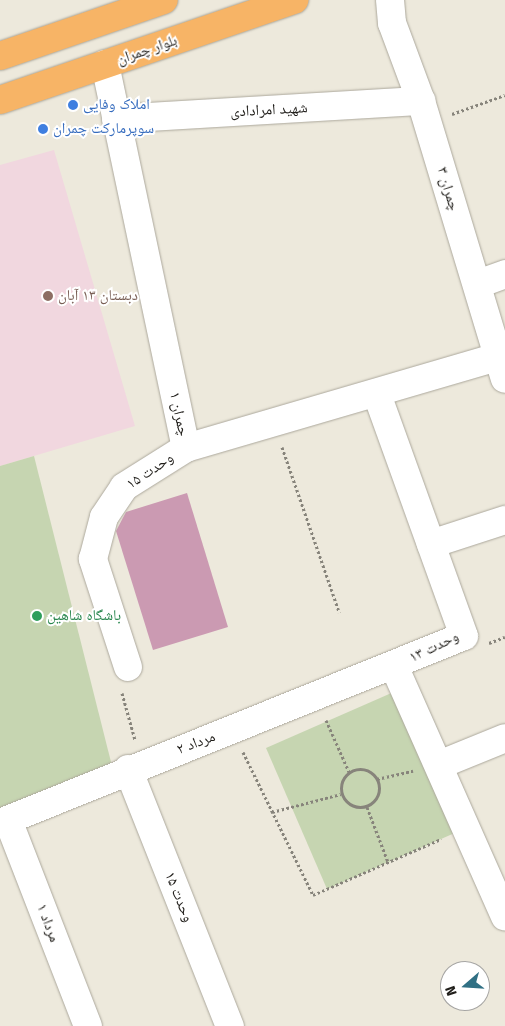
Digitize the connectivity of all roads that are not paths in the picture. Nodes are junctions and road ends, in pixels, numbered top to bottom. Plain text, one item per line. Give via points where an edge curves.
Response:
1 (164, 0) edge
2 (294, 0) edge
3 (390, 0) edge
4 (121, 8) edge
5 (0, 56) edge
6 (105, 64) junction
7 (0, 100) edge
8 (424, 112) junction
9 (116, 119) junction
10 (505, 274) edge
11 (478, 284) junction
12 (502, 368) edge
13 (377, 394) junction
14 (186, 448) junction
15 (505, 520) edge
16 (431, 544) junction
17 (394, 666) junction
18 (128, 667) road end
19 (505, 738) edge
20 (439, 765) junction
21 (128, 769) junction
22 (4, 822) edge
23 (505, 916) edge
24 (88, 1026) edge
25 (230, 1026) edge

1 - 4 main road
2 - 6 main road, بلوار چمران
3 - 8 street, چمران ۳ via 392,23
4 - 5 main road
6 - 7 main road, بلوار چمران
6 - 9 street, چمران ۱
8 - 9 street, شهید امرادادی
8 - 11 street, چمران ۳
9 - 14 street, چمران ۱
10 - 11 street
11 - 12 street, چمران ۳
12 - 13 street, چمران ۱
13 - 14 street, چمران ۱
13 - 16 street, وحدت ۱۳
14 - 18 street, وحدت ۱۵ via 124,487 104,517 93,560
15 - 16 street
16 - 17 street, وحدت ۱۳ via 464,636
17 - 20 street, وحدت ۱۳
17 - 21 street, مرداد ۲
19 - 20 street
20 - 23 street, وحدت ۱۳
21 - 22 street, مرداد ۲
21 - 25 street, وحدت ۱۵
22 - 24 street, مرداد ۱

